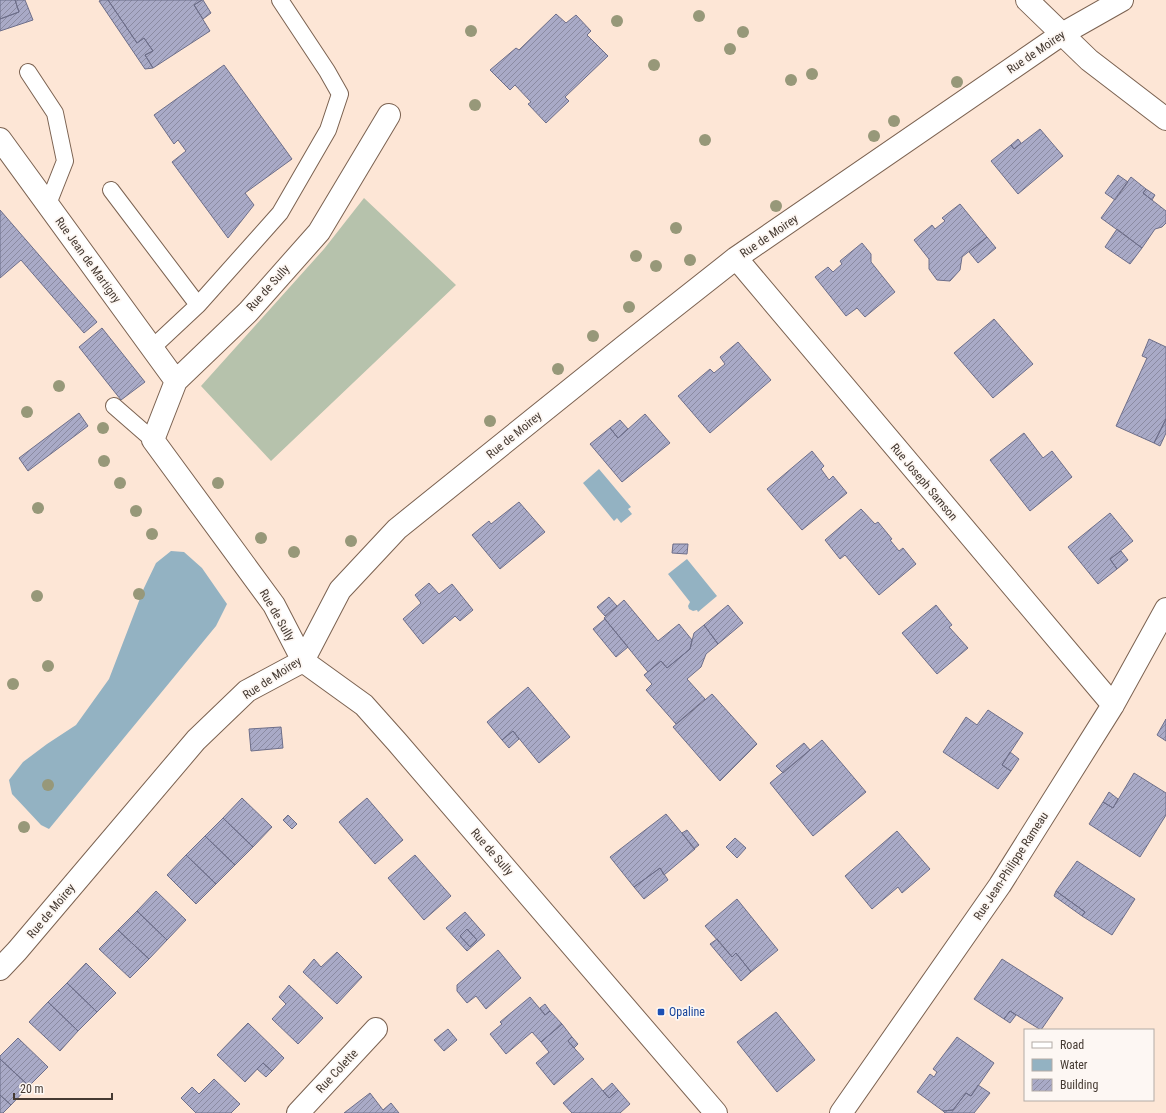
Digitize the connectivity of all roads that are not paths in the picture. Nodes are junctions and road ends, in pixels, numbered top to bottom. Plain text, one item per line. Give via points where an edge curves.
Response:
1 (280, 0) edge
2 (1027, 0) edge
3 (1122, 0) edge
4 (1062, 34) junction
5 (28, 72) dead end
6 (389, 115) dead end
7 (1166, 119) edge
8 (0, 139) edge
9 (111, 190) dead end
10 (48, 204) junction
11 (736, 258) junction
12 (198, 305) junction
13 (152, 348) junction
14 (176, 381) junction
15 (114, 406) dead end
16 (153, 440) junction
17 (1166, 609) edge
18 (303, 661) junction
19 (1113, 705) junction
20 (0, 969) edge
21 (376, 1028) dead end
22 (298, 1113) edge
23 (716, 1113) edge
24 (841, 1113) edge

1 - 12 lane via 340,94 328,130 280,214
2 - 4 street
3 - 4 street, Rue de Moirey
4 - 7 street via 1089,60
4 - 11 street, Rue de Moirey
5 - 10 lane via 55,113 65,161
6 - 14 street, Rue de Sully via 319,232 248,312
8 - 10 street, Rue Jean de Martigny
9 - 12 lane
10 - 13 street, Rue Jean de Martigny
11 - 18 street, Rue de Moirey via 397,529 340,590
11 - 19 street, Rue Joseph Samson
12 - 13 lane
13 - 14 street, Rue Jean de Martigny
14 - 16 street, Rue de Sully
15 - 16 lane
16 - 18 street, Rue de Sully via 274,605
17 - 19 street, Rue Jean-Philippe Rameau
18 - 20 street, Rue de Moirey via 247,691 196,740
18 - 23 street, Rue de Sully via 364,705
19 - 24 street, Rue Jean-Philippe Rameau via 1000,885
21 - 22 street, Rue Colette

